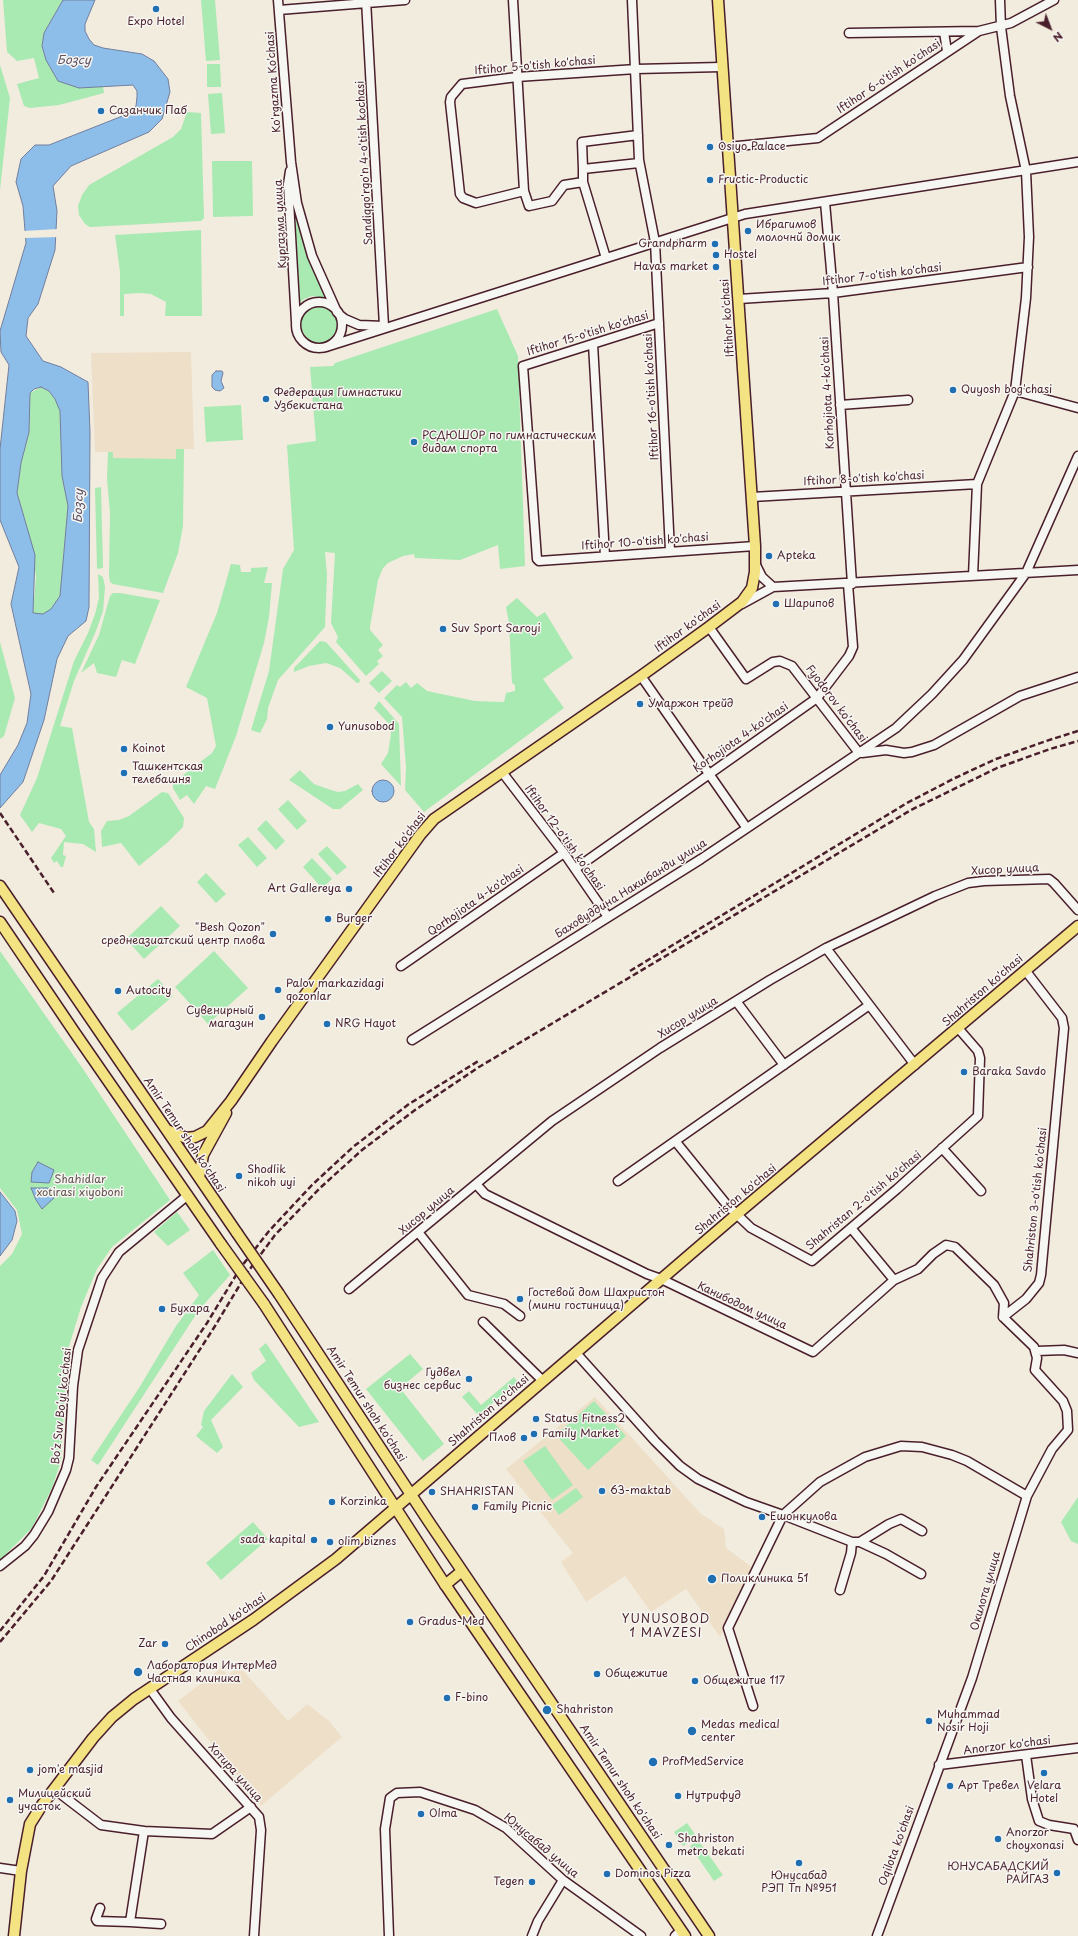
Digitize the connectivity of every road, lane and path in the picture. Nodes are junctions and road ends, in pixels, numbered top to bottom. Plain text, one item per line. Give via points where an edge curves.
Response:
1 (278, 0) edge
2 (405, 0) edge
3 (513, 0) edge
4 (632, 0) edge
5 (718, 0) edge
6 (1000, 0) edge
7 (1054, 0) edge
8 (366, 1) edge
9 (279, 10) junction
10 (1001, 27) junction
11 (979, 31) junction
12 (944, 32) junction
13 (849, 33) dead end
14 (948, 51) junction
15 (721, 67) junction
16 (636, 69) junction
17 (518, 77) junction
18 (638, 135) junction
19 (728, 147) junction
20 (291, 162) junction
21 (1078, 162) edge
22 (639, 163) junction
23 (583, 169) junction
24 (1026, 171) junction
25 (583, 182) junction
26 (524, 192) junction
27 (825, 202) junction
28 (733, 218) junction
29 (655, 242) junction
30 (606, 258) junction
31 (1028, 267) junction
32 (833, 293) junction
33 (738, 299) junction
34 (337, 312) junction
35 (296, 322) junction
36 (659, 323) junction
37 (387, 326) junction
38 (593, 344) junction
39 (326, 347) junction
40 (1015, 391) junction
41 (908, 400) dead end
42 (840, 405) junction
43 (1078, 408) edge
44 (1078, 456) edge
45 (978, 484) junction
46 (845, 491) junction
47 (752, 497) junction
48 (755, 546) junction
49 (670, 552) junction
50 (605, 556) junction
51 (538, 561) joint
52 (755, 563) junction
53 (1078, 570) edge
54 (1026, 573) junction
55 (973, 576) junction
56 (850, 584) junction
57 (774, 587) junction
58 (735, 608) junction
59 (709, 627) junction
60 (641, 676) junction
61 (1078, 678) edge
62 (817, 698) junction
63 (859, 753) junction
64 (502, 772) junction
65 (709, 774) junction
66 (746, 827) junction
67 (564, 853) junction
68 (575, 870) junction
69 (0, 886) edge
70 (1078, 910) edge
71 (608, 918) junction
72 (0, 922) edge
73 (1078, 926) edge
74 (826, 948) junction
75 (401, 966) dead end
76 (1025, 970) junction
77 (736, 1001) junction
78 (868, 1006) junction
79 (958, 1028) junction
80 (412, 1040) dead end
81 (784, 1065) junction
82 (915, 1065) junction
83 (231, 1101) junction
84 (166, 1130) junction
85 (676, 1142) junction
86 (942, 1148) junction
87 (198, 1177) junction
88 (618, 1181) dead end
89 (476, 1184) junction
90 (981, 1192) dead end
91 (188, 1195) junction
92 (737, 1214) junction
93 (851, 1228) junction
94 (418, 1232) junction
95 (661, 1279) junction
96 (894, 1280) junction
97 (349, 1289) dead end
98 (520, 1316) dead end
99 (1003, 1317) junction
100 (483, 1322) dead end
101 (1037, 1351) junction
102 (576, 1353) junction
103 (1078, 1353) edge
104 (543, 1381) junction
105 (411, 1494) junction
106 (1027, 1496) junction
107 (394, 1508) junction
108 (784, 1514) junction
109 (922, 1530) dead end
110 (856, 1542) junction
111 (0, 1566) edge
112 (462, 1571) junction
113 (921, 1574) dead end
114 (445, 1585) junction
115 (840, 1590) dead end
116 (150, 1689) junction
117 (753, 1706) dead end
118 (1078, 1748) edge
119 (1026, 1755) junction
120 (939, 1765) junction
121 (54, 1789) junction
122 (251, 1807) junction
123 (144, 1831) junction
124 (1078, 1840) edge
125 (0, 1868) edge
126 (21, 1871) junction
127 (563, 1880) junction
128 (100, 1908) dead end
129 (130, 1922) junction
130 (161, 1924) dead end
131 (680, 1934) edge
132 (14, 1936) edge
133 (254, 1936) edge
134 (389, 1936) edge
135 (532, 1936) edge
136 (641, 1936) edge
137 (709, 1936) edge
138 (877, 1936) edge

1 - 9 street, Ko'rgazma Ko'chasi
2 - 8 street
3 - 17 street
4 - 16 street
5 - 15 main road, Iftihor ko'chasi
6 - 10 street
7 - 10 street, Iftihor 6-o'tish ko'chasi
8 - 9 street
8 - 37 street, Sandiqqo'rgo'n 4-o'tish kochasi
9 - 20 street, Ko'rgazma Ko'chasi
10 - 11 street, Iftihor 6-o'tish ko'chasi
10 - 24 street via 1010,96
11 - 12 street
11 - 14 street, Iftihor 6-o'tish ko'chasi
12 - 13 street
12 - 14 street
14 - 19 street, Iftihor 6-o'tish ko'chasi via 818,138
15 - 16 street, Iftihor 5-o'tish ko'chasi
15 - 19 main road, Iftihor ko'chasi
16 - 17 street, Iftihor 5-o'tish ko'chasi
16 - 18 street
17 - 26 street
17 - 26 street, Iftihor 5-o'tish ko'chasi via 462,84 450,102 460,194 463,198 476,203
18 - 22 street
18 - 23 street via 582,142
19 - 28 main road, Iftihor ko'chasi
20 - 34 street, Кургазма улица via 297,203 312,256
20 - 35 street, Кургазма улица via 288,184
21 - 24 street
22 - 23 street
22 - 29 street
23 - 25 street
24 - 27 street
24 - 31 street via 1029,215
25 - 26 street via 564,185 552,201 529,206
25 - 30 street
27 - 28 street
27 - 32 street, Korhojiota 4-ko'chasi
28 - 29 street
28 - 33 main road, Iftihor ko'chasi
29 - 30 street
29 - 36 street, Iftihor 16-o'tish ko'chasi
30 - 37 street
31 - 32 street, Iftihor 7-o'tish ko'chasi
31 - 40 street
32 - 33 street, Iftihor 7-o'tish ko'chasi
32 - 42 street, Korhojiota 4-ko'chasi
33 - 47 main road, Iftihor ko'chasi
34 - 35 street via 326,303 310,304 299,314
34 - 37 street via 359,325
34 - 39 street via 342,325 340,332 332,344
35 - 39 street via 299,337 304,343 310,347
36 - 38 street, Iftihor 15-o'tish ko'chasi
36 - 49 street, Iftihor 16-o'tish ko'chasi
37 - 39 street
38 - 50 street
38 - 51 street, Iftihor 15-o'tish ko'chasi via 523,366
40 - 43 street
40 - 45 street
41 - 42 street
42 - 46 street, Korhojiota 4-ko'chasi
44 - 54 street, Баховуддина Накшбанди улица
45 - 46 street, Iftihor 8-o'tish ko'chasi
45 - 55 street
46 - 47 street, Iftihor 8-o'tish ko'chasi
46 - 56 street, Korhojiota 4-ko'chasi
47 - 48 main road, Iftihor ko'chasi
48 - 49 street, Iftihor 10-o'tish ko'chasi
48 - 52 main road, Iftihor ko'chasi
49 - 50 street, Iftihor 10-o'tish ko'chasi
50 - 51 street, Iftihor 10-o'tish ko'chasi
52 - 57 street via 762,577
52 - 58 main road, Iftihor ko'chasi via 752,588 748,596
53 - 54 street
54 - 55 street
54 - 63 street, Баховуддина Накшбанди улица via 963,660 932,694 896,728
55 - 56 street
56 - 57 street
56 - 62 street, Korhojiota 4-ko'chasi via 853,647
57 - 58 street
58 - 59 main road, Iftihor ko'chasi
59 - 60 main road, Iftihor ko'chasi
59 - 62 street, Fyodorov ko'chasi via 746,679 764,666 780,661 796,670
60 - 64 main road, Iftihor ko'chasi
60 - 65 street
61 - 63 street via 1020,696 934,745 904,753 886,750
62 - 63 street, Fyodorov ko'chasi
62 - 65 street, Korhojiota 4-ko'chasi
63 - 66 street, Баховуддина Накшбанди улица
64 - 67 street, Iftihor 12-o'tish ko'chasi
64 - 83 main road, Iftihor ko'chasi via 446,809 429,824
65 - 66 street
65 - 68 street, Korhojiota 4-ko'chasi
66 - 71 street, Баховуддина Накшбанди улица
67 - 68 street, Iftihor 12-o'tish ko'chasi
67 - 75 street, Qorhojiota 4-ko'chasi
68 - 71 street, Iftihor 12-o'tish ko'chasi
69 - 84 main road, Amir Temur shoh ko'chasi
70 - 74 street, Хисор улица via 1050,879 968,883
71 - 80 street, Баховуддина Накшбанди улица
72 - 91 main road
73 - 76 main road, Shahriston ko'chasi
74 - 77 street, Хисор улица
74 - 78 street
76 - 79 main road, Shahriston ko'chasi
76 - 99 street, Shahriston 3-o'tish ko'chasi via 1062,1018 1064,1028 1041,1274 1039,1283 1026,1299
77 - 81 street
77 - 89 street, Хисор улица via 654,1052 552,1121
78 - 81 street
78 - 82 street
79 - 82 main road, Shahriston ko'chasi
79 - 86 street, Shahristan 2-o'tish ko'chasi via 978,1050 980,1058 979,1113
81 - 85 street
82 - 92 main road, Shahriston ko'chasi
83 - 84 main road, Iftihor ko'chasi via 207,1131 198,1136 182,1138
83 - 87 main road, Iftihor ko'chasi via 203,1155
84 - 87 main road, Amir Temur shoh ko'chasi
85 - 88 street
85 - 92 street, Shahristan 2-o'tish ko'chasi
86 - 90 street
86 - 93 street, Shahristan 2-o'tish ko'chasi
87 - 105 main road, Amir Temur shoh ko'chasi, bridge
89 - 94 street, Хисор улица
89 - 95 street, Канибодом улица via 485,1194
91 - 107 main road, bridge via 264,1304
91 - 111 street, Boʻz Suv Boʻyi koʻchasi via 119,1252 102,1278 78,1350 66,1470 48,1512 34,1534 25,1546
92 - 93 street, Shahristan 2-o'tish ko'chasi via 752,1228 812,1261
92 - 95 main road, Shahriston ko'chasi
93 - 96 street
94 - 97 street, Хисор улица
94 - 98 street via 468,1294 504,1304
95 - 96 street, Канибодом улица via 813,1352
95 - 102 main road, Shahriston ko'chasi
96 - 99 street via 918,1269 946,1245 955,1246 994,1285 1004,1303
99 - 101 street
100 - 104 street
101 - 103 street via 1064,1350
101 - 106 street, Окилота улица via 1035,1370 1063,1401 1067,1411 1068,1430 1052,1449
102 - 104 main road, Shahriston ko'chasi
102 - 108 street via 680,1466 698,1479 746,1502
104 - 105 main road, Shahriston ko'chasi
105 - 107 main road, Shahriston ko'chasi
105 - 112 main road, Amir Temur shoh ko'chasi
106 - 108 street via 952,1455 922,1447 901,1446 865,1457 832,1475
106 - 120 street, Окилота улица via 972,1678
107 - 114 main road
107 - 116 main road, Chinobod ko'chasi via 310,1579
108 - 110 street
108 - 117 street via 728,1628
109 - 110 street via 901,1519
110 - 113 street via 886,1554
110 - 115 street
112 - 114 main road
112 - 137 main road, Amir Temur shoh ko'chasi
114 - 131 main road
116 - 121 main road, Chinobod ko'chasi via 112,1717
116 - 122 street, Хотира улица via 171,1718
118 - 119 street, Anorzor ko'chasi
119 - 120 street, Anorzor ko'chasi
119 - 124 street via 1032,1799 1039,1820 1049,1825 1074,1828
120 - 138 street, Oqilota ko'chasi
121 - 123 street via 101,1825
121 - 126 main road, Chinobod ko'chasi via 30,1824
122 - 123 street via 212,1834
122 - 133 street, Хотира улица via 259,1817 261,1830
123 - 129 street
125 - 126 street
126 - 132 main road, Chinobod ko'chasi
127 - 134 street, Юнусабад улица via 506,1828 475,1810 431,1794 397,1793 390,1798 384,1829
127 - 135 street via 538,1921
127 - 136 street, Юнусабад улица
128 - 129 street via 97,1921
129 - 130 street

